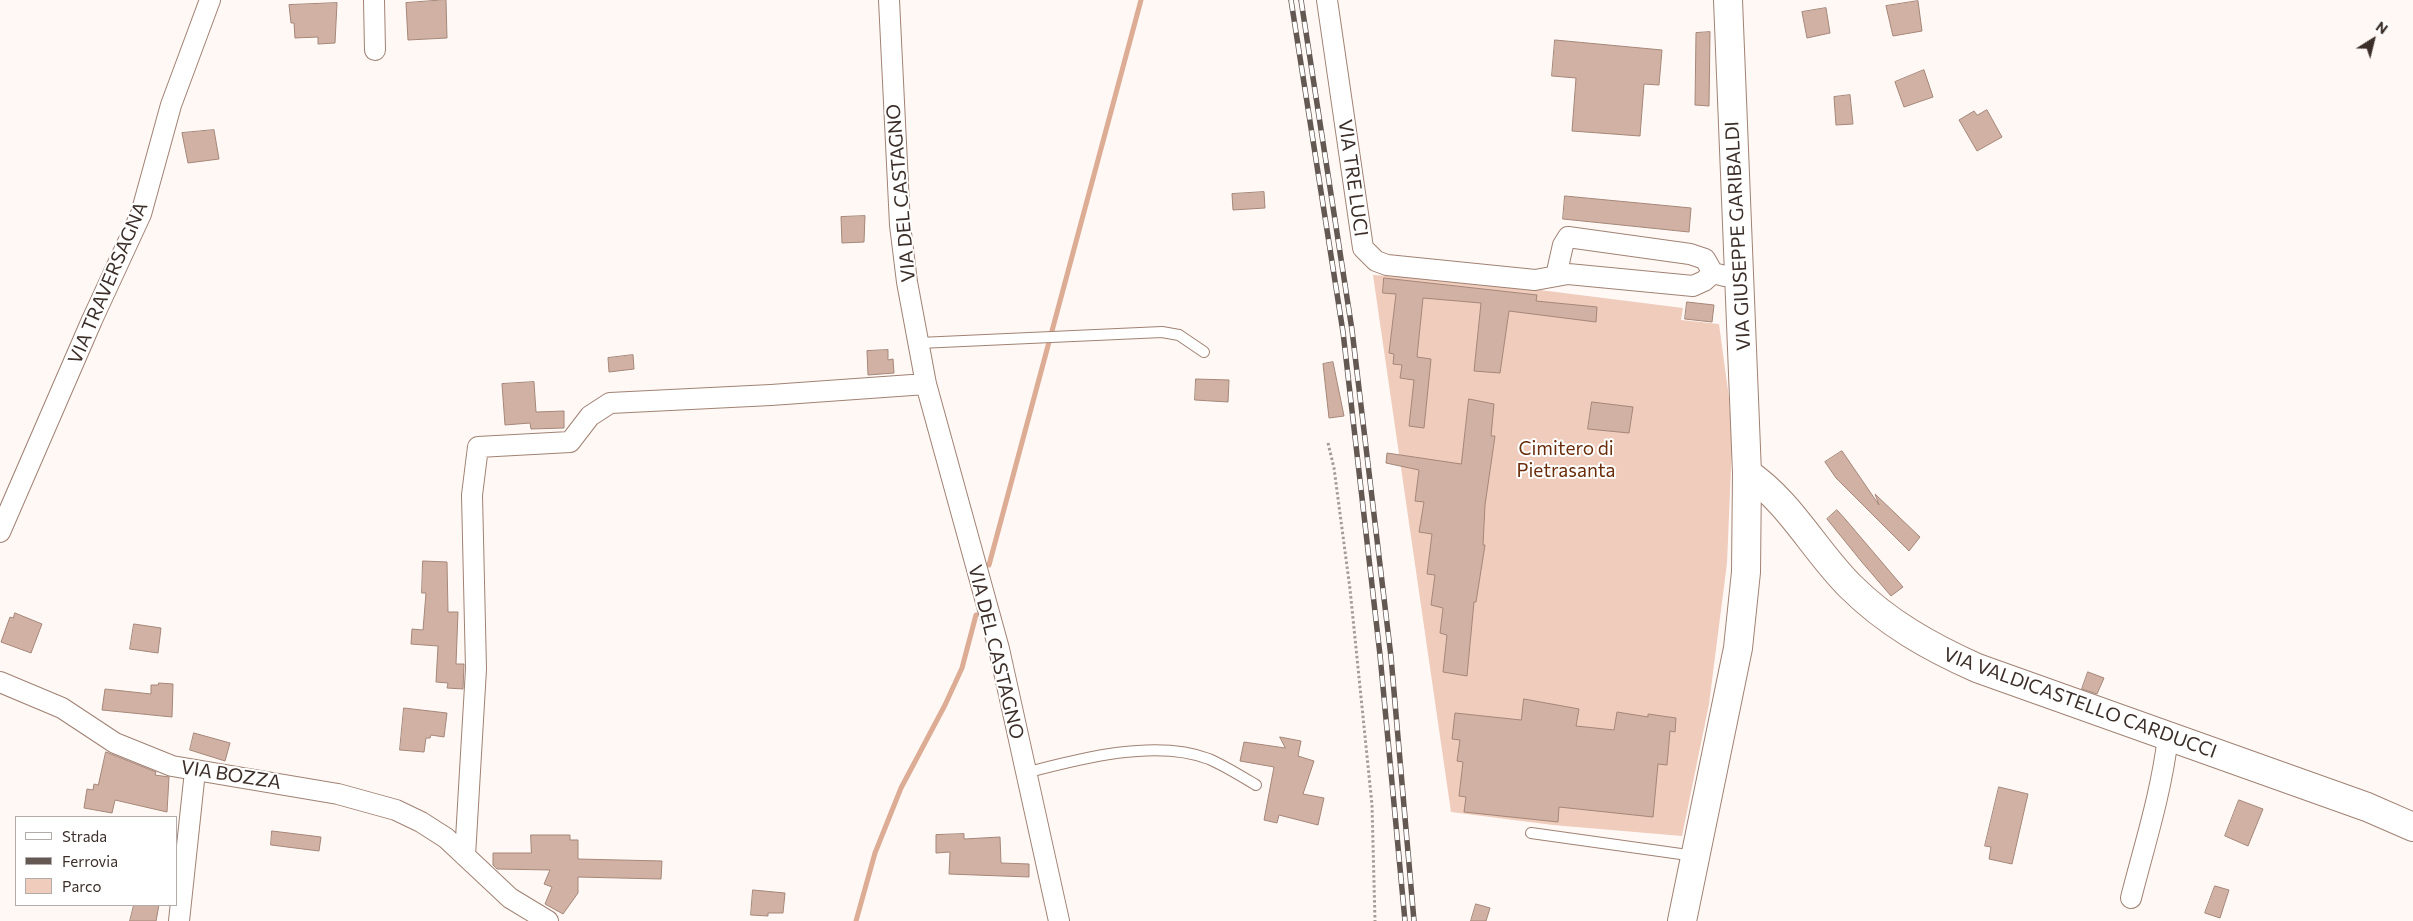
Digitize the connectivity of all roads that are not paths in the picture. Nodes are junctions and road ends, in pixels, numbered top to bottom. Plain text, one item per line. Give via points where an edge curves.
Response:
1 (210, 0) edge
2 (374, 0) edge
3 (888, 0) edge
4 (1327, 0) edge
5 (1728, 0) edge
6 (375, 50) dead end
7 (1713, 273) junction
8 (1556, 276) junction
9 (1741, 282) junction
10 (918, 343) junction
11 (1204, 352) dead end
12 (926, 384) junction
13 (1747, 473) junction
14 (0, 532) edge
15 (0, 682) edge
16 (2168, 737) junction
17 (195, 771) junction
18 (1025, 772) junction
19 (1256, 785) dead end
20 (2413, 828) edge
21 (1531, 833) dead end
22 (466, 856) junction
23 (1696, 856) junction
24 (2131, 898) dead end
25 (179, 921) edge
26 (548, 921) edge
27 (1059, 921) edge
28 (1682, 921) edge

1 - 14 street, VIA TRAVERSAGNA via 171,105 141,214
2 - 6 street
3 - 10 street, VIA DEL CASTAGNO via 900,225
4 - 8 street, VIA TRE LUCI via 1363,248 1376,261 1387,265 1535,280
5 - 9 main road, VIA GIUSEPPE GARIBALDI
7 - 8 street, VIA TRE LUCI via 1704,282 1693,286 1568,274
7 - 8 street via 1705,259 1690,254 1568,237 1562,245
7 - 9 street
9 - 13 main road, VIA GIUSEPPE GARIBALDI
10 - 11 lane via 1162,332 1179,335
10 - 12 street, VIA DEL CASTAGNO
12 - 18 street, VIA DEL CASTAGNO via 999,650
12 - 22 street via 610,403 590,416 570,442 478,447 472,495 476,669
13 - 16 main road, VIA VALDICASTELLO CARDUCCI via 1772,493 1849,585 1908,633 1940,652 1978,668
13 - 23 main road, VIA GIUSEPPE GARIBALDI via 1746,572 1738,648
15 - 17 street, VIA BOZZA via 62,708 114,743 172,766
16 - 20 main road, VIA VALDICASTELLO CARDUCCI via 2367,807
16 - 24 street via 2164,772
17 - 22 street, VIA BOZZA via 329,792 396,810 438,833
17 - 25 street
18 - 19 lane via 1114,753 1162,750 1208,759
18 - 27 street, VIA DEL CASTAGNO
21 - 23 lane
22 - 26 street, VIA BOZZA via 510,898
23 - 28 main road, VIA GIUSEPPE GARIBALDI

